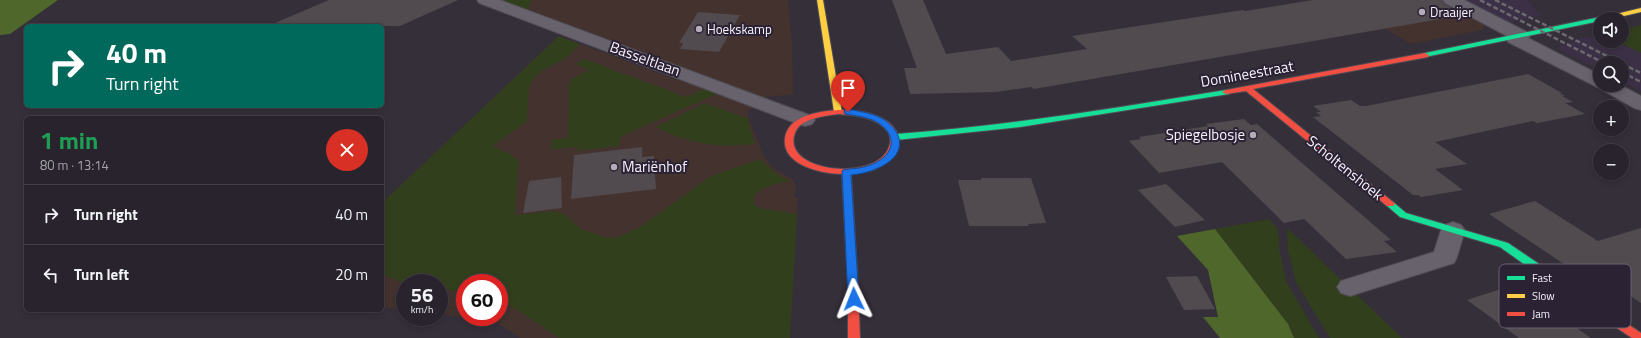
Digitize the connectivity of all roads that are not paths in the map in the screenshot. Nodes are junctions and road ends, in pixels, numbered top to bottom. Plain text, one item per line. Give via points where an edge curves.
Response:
1 (485, 0) edge
2 (820, 0) edge
3 (1451, 0) edge
4 (1641, 10) edge
5 (1629, 13) edge
6 (1593, 21) edge
7 (1518, 37) junction
8 (1593, 78) edge
9 (1247, 88) junction
10 (1618, 92) edge
11 (1641, 104) edge
12 (838, 112) junction
13 (805, 120) junction
14 (896, 137) junction
15 (846, 172) junction
16 (1453, 230) junction
17 (1532, 264) edge
18 (1350, 287) dead end
19 (1625, 328) edge
20 (854, 338) edge
21 (1640, 338) edge

1 - 13 street, Basseltlaan
2 - 12 main road
3 - 7 street
4 - 5 main road, Domineestraat
6 - 7 main road, Domineestraat
7 - 8 street
7 - 9 main road, Domineestraat
9 - 14 main road, Domineestraat via 1026,123
9 - 16 main road, Scholtenshoek via 1403,215
10 - 11 street
12 - 13 main road via 820,114
12 - 14 main road via 858,113 875,118 888,127
13 - 15 main road via 797,125 789,138 792,153 808,165 833,172
14 - 15 main road via 896,146 885,161 868,169
15 - 20 main road
16 - 17 main road, Scholtenshoek via 1504,245
16 - 18 street via 1445,257
19 - 21 main road, Scholtenshoek

